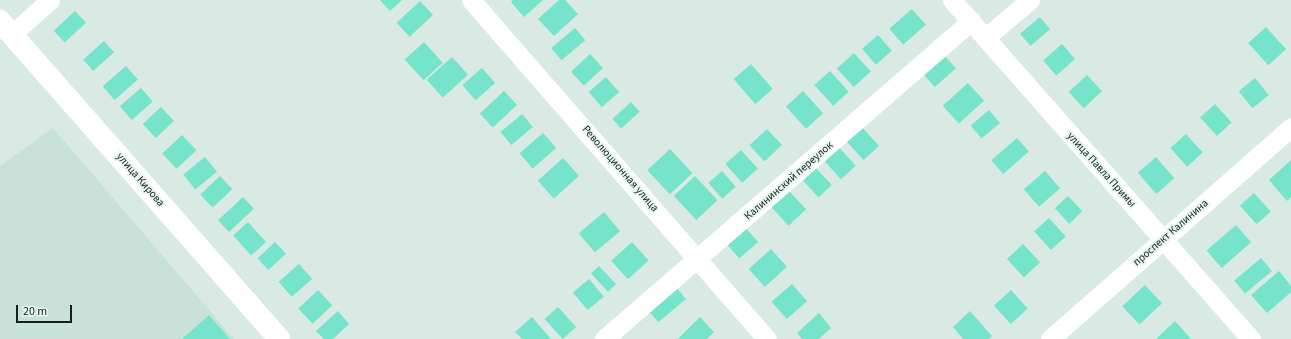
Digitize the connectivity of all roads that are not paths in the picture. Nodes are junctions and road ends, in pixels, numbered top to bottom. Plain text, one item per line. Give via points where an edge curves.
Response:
1 (50, 0) edge
2 (471, 0) edge
3 (952, 0) edge
4 (1030, 0) edge
5 (971, 21) junction
6 (6, 28) edge
7 (985, 38) junction
8 (1291, 127) edge
9 (1163, 239) junction
10 (699, 260) junction
11 (279, 339) edge
12 (604, 339) edge
13 (767, 339) edge
14 (1050, 339) edge
15 (1251, 339) edge

1 - 6 street
2 - 10 street, Революционная улица
3 - 5 street, улица Павла Примы
4 - 7 street
5 - 7 street, улица Павла Примы
5 - 10 street, Калининский переулок
6 - 11 main road, улица Кирова
7 - 9 street, улица Павла Примы
8 - 9 street, проспект Калинина
9 - 14 street, проспект Калинина
9 - 15 street, улица Павла Примы
10 - 12 street, Калининский переулок
10 - 13 street, Революционная улица

